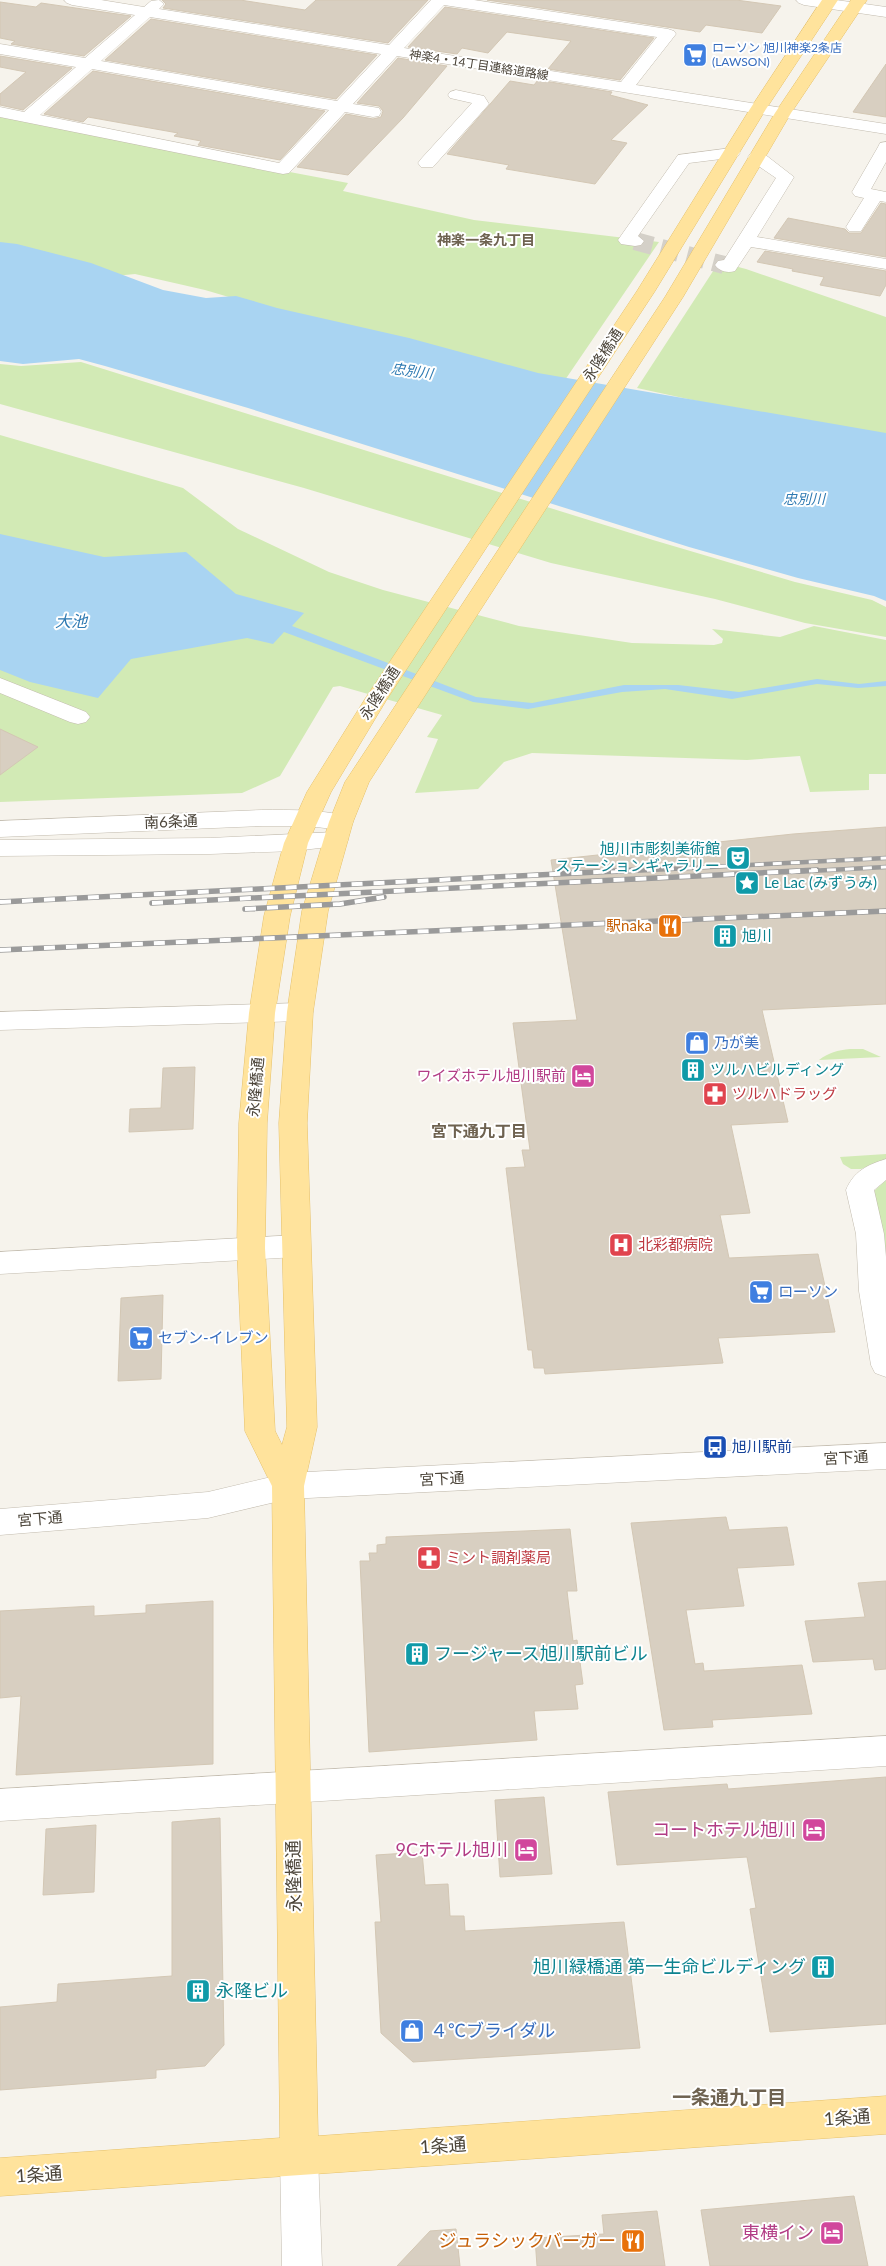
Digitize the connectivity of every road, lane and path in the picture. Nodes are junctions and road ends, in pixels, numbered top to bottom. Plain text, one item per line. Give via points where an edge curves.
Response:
1 (72, 0) edge
2 (160, 0) edge
3 (442, 0) edge
4 (804, 0) edge
5 (829, 2) edge
6 (857, 4) edge
7 (146, 12) junction
8 (886, 12) edge
9 (0, 49) edge
10 (392, 51) junction
11 (87, 63) junction
12 (626, 88) junction
13 (456, 96) dead end
14 (340, 106) junction
15 (758, 109) junction
16 (0, 112) edge
17 (373, 112) dead end
18 (783, 113) junction
19 (28, 117) junction
20 (886, 129) edge
21 (886, 146) edge
22 (731, 154) junction
23 (757, 157) junction
24 (427, 163) dead end
25 (880, 196) edge
26 (855, 227) dead end
27 (744, 240) junction
28 (635, 241) dead end
29 (886, 264) edge
30 (724, 265) dead end
31 (0, 686) edge
32 (78, 716) dead end
33 (308, 818) junction
34 (0, 829) edge
35 (339, 831) junction
36 (296, 843) junction
37 (0, 848) edge
38 (300, 1012) junction
39 (262, 1014) junction
40 (0, 1020) edge
41 (886, 1169) edge
42 (296, 1246) junction
43 (251, 1248) junction
44 (0, 1262) edge
45 (880, 1287) edge
46 (886, 1365) edge
47 (886, 1456) edge
48 (288, 1486) junction
49 (0, 1522) edge
50 (886, 1751) edge
51 (293, 1787) junction
52 (0, 1805) edge
53 (886, 2115) edge
54 (298, 2156) junction
55 (0, 2178) edge
56 (302, 2266) edge

1 - 7 street, 神楽4・14丁目連絡道路線
2 - 7 street
3 - 10 street
3 - 12 street via 668,34
4 - 5 street
5 - 6 street
5 - 15 main road, 永隆橋通
6 - 8 street
6 - 18 main road, 永隆橋通
7 - 10 street, 神楽4・14丁目連絡道路線
7 - 11 street
9 - 11 street
10 - 12 street, 神楽4・14丁目連絡道路線 via 478,71
10 - 14 street
11 - 14 street
11 - 19 street
12 - 15 street, 神楽4・14丁目連絡道路線 via 680,103
13 - 24 street via 478,100 481,104
14 - 17 street
14 - 19 street via 283,169
15 - 18 street, 神楽4・14丁目連絡道路線
15 - 22 main road, 永隆橋通
16 - 19 street
18 - 20 street, 神楽4・14丁目連絡道路線
18 - 23 main road, 永隆橋通
21 - 25 street via 860,192
22 - 28 street via 684,159 627,240
22 - 33 main road, 永隆橋通 via 646,291 376,699 318,792
23 - 27 street via 785,177
23 - 35 main road, 永隆橋通 via 674,297 357,782
25 - 26 street
27 - 29 street
27 - 30 street via 729,266
31 - 32 street
33 - 34 street, 南6条通
33 - 35 street, 南6条通
33 - 36 main road, 永隆橋通
35 - 36 street, 南6条通
35 - 38 main road, 永隆橋通 via 316,912
36 - 37 street, 南6条通 via 124,849
36 - 39 main road, 永隆橋通 via 277,916
38 - 39 street
38 - 42 main road, 永隆橋通 via 293,1123
39 - 40 street
39 - 43 main road, 永隆橋通 via 253,1123
41 - 45 street via 868,1178 860,1190
42 - 43 street
42 - 48 main road, 永隆橋通 via 302,1427
43 - 44 street
43 - 48 main road, 永隆橋通 via 260,1431
45 - 46 street
47 - 48 street, 宮下通
48 - 49 street, 宮下通 via 208,1505
48 - 51 main road, 永隆橋通
50 - 51 street
51 - 52 street
51 - 54 main road, 永隆橋通
53 - 54 main road, 1条通
54 - 55 main road, 1条通
54 - 56 street, 永隆橋通

